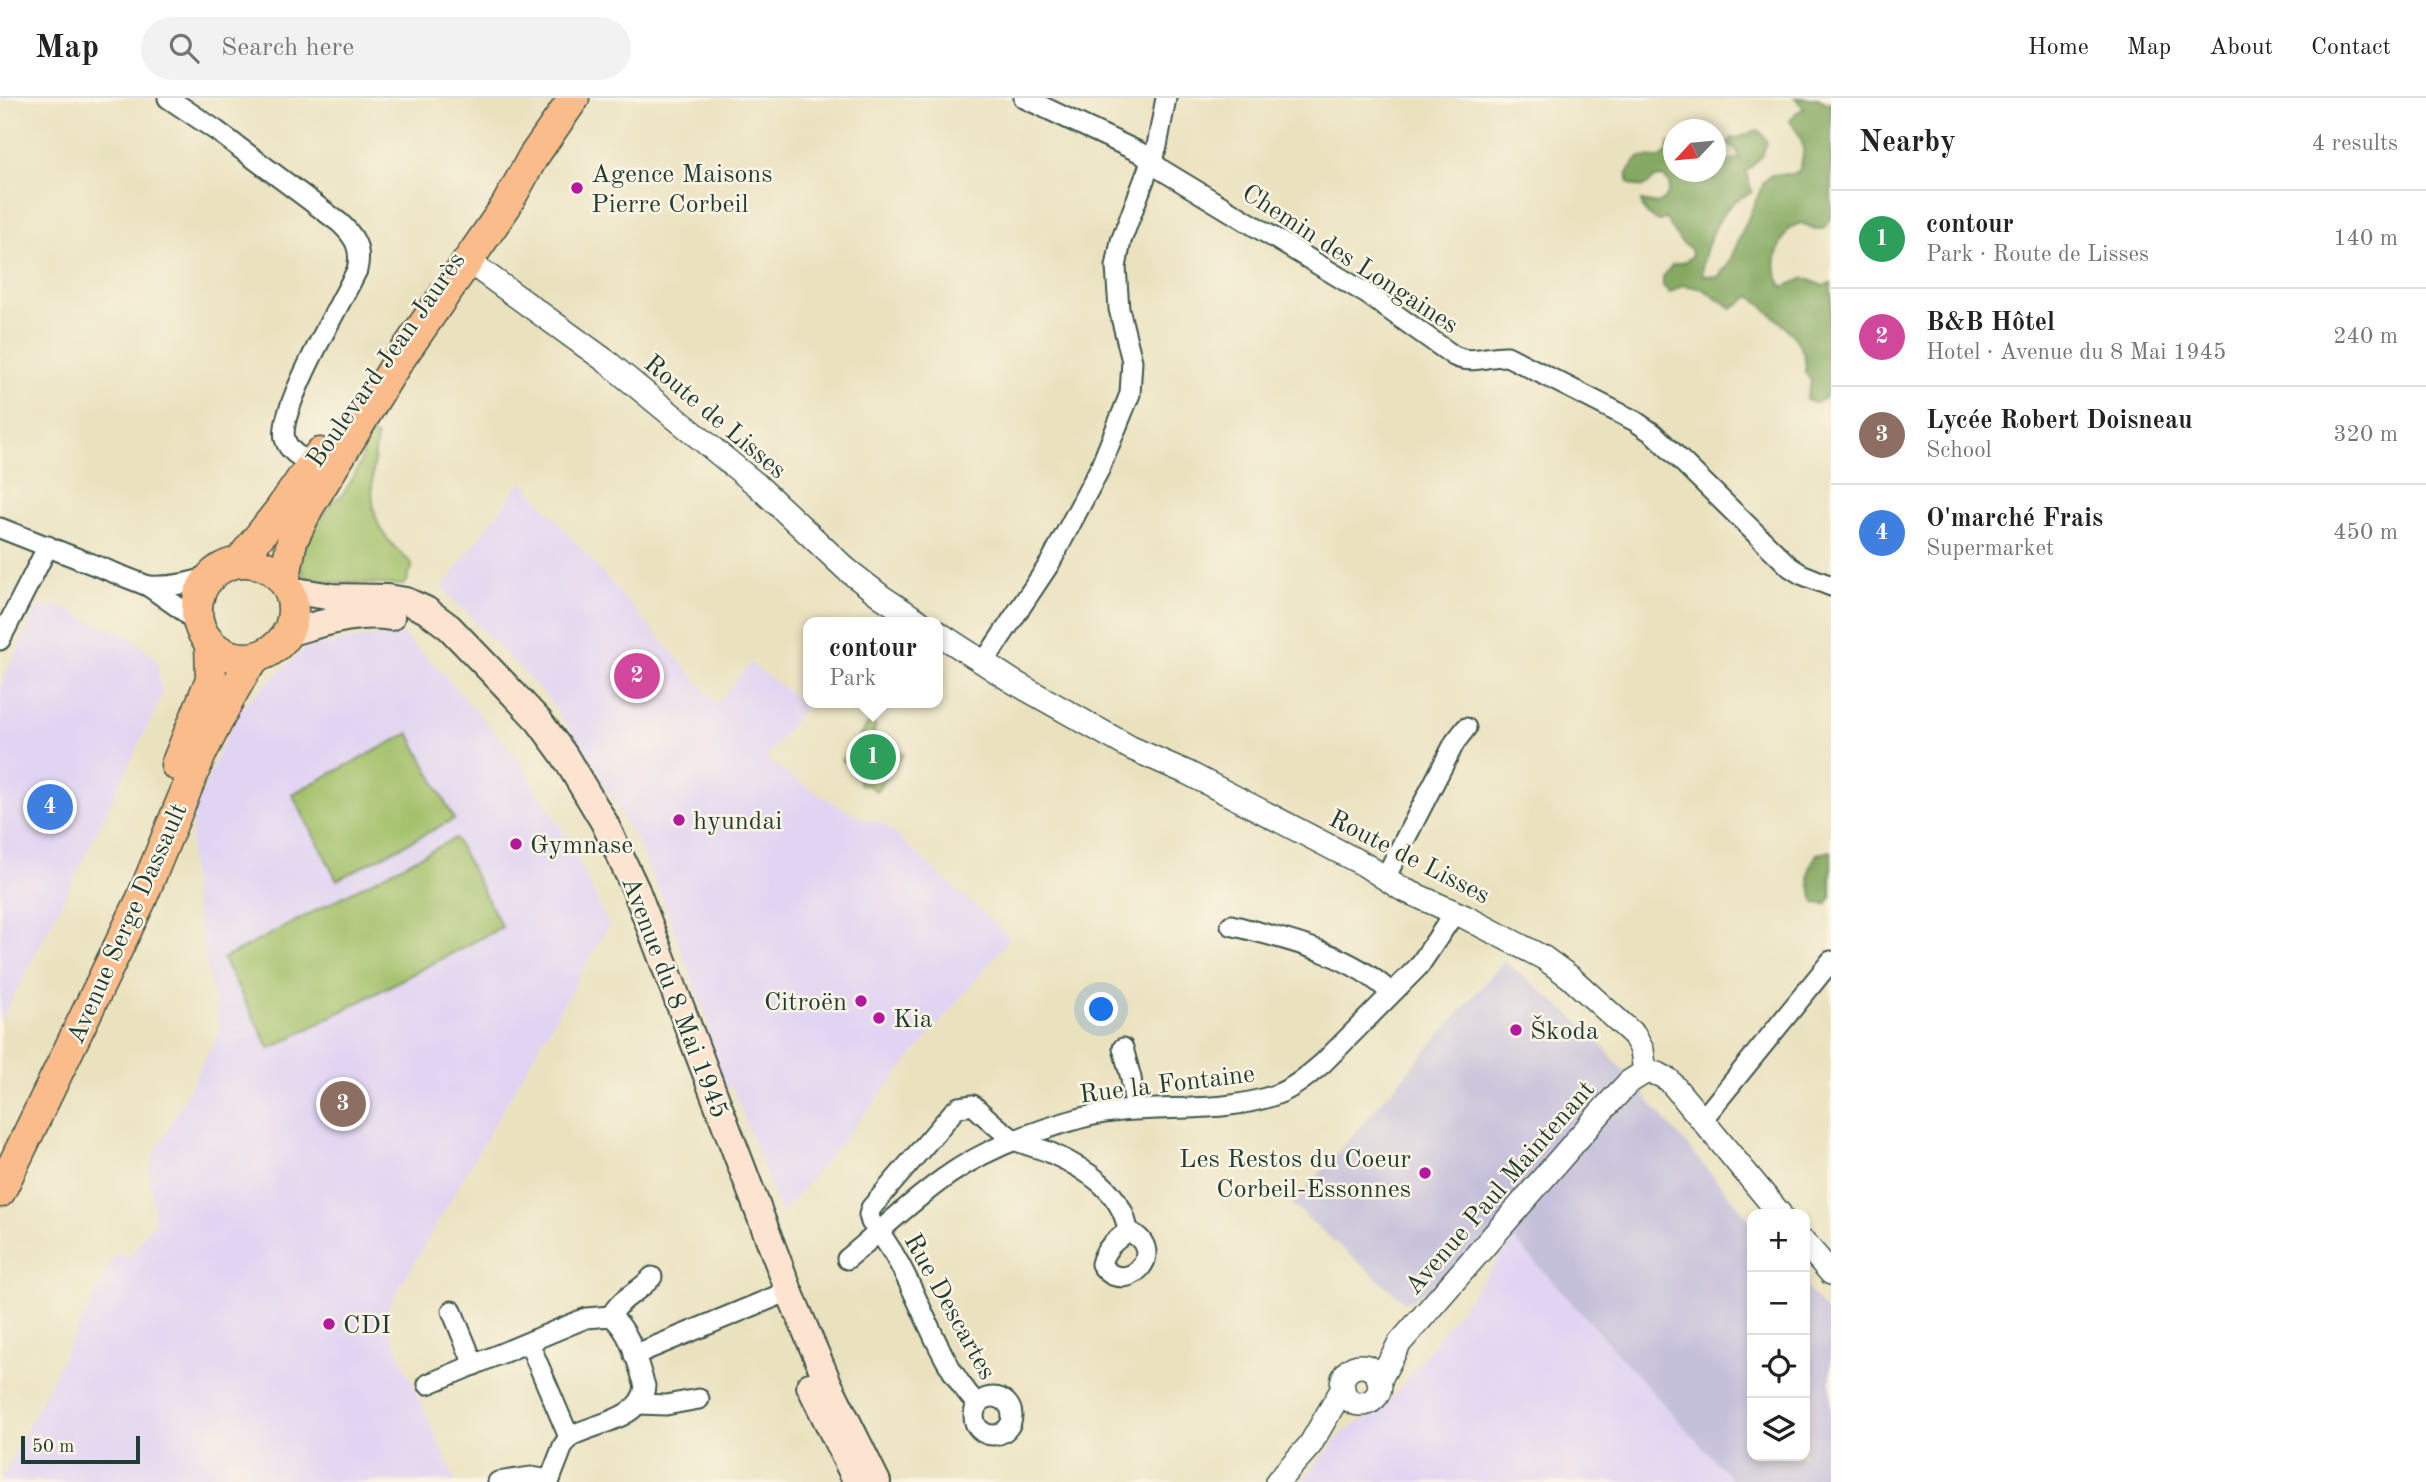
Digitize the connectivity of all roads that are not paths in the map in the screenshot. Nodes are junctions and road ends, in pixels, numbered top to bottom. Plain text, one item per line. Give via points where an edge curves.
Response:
1 (168, 98) edge
2 (574, 98) edge
3 (1024, 98) edge
4 (1166, 98) edge
5 (533, 157) junction
6 (1152, 162) junction
7 (468, 261) junction
8 (313, 464) junction
9 (0, 528) edge
10 (48, 546) junction
11 (239, 562) junction
12 (211, 576) junction
13 (148, 586) junction
14 (286, 586) junction
15 (1831, 586) edge
16 (912, 617) edge
17 (287, 633) junction
18 (204, 634) junction
19 (943, 636) edge
20 (0, 640) edge
21 (257, 656) junction
22 (985, 662) junction
23 (1466, 728) dead end
24 (1385, 878) junction
25 (1455, 912) junction
26 (1231, 925) dead end
27 (1831, 961) edge
28 (1391, 993) junction
29 (1123, 1048) dead end
30 (1645, 1072) junction
31 (1135, 1108) junction
32 (1702, 1121) junction
33 (1017, 1141) junction
34 (0, 1146) edge
35 (0, 1192) edge
36 (1776, 1209) edge
37 (1128, 1231) dead end
38 (880, 1232) junction
39 (1810, 1249) edge
40 (847, 1259) dead end
41 (1831, 1273) edge
42 (652, 1277) dead end
43 (782, 1294) junction
44 (452, 1311) dead end
45 (611, 1316) junction
46 (529, 1343) junction
47 (634, 1355) junction
48 (474, 1365) junction
49 (1372, 1374) junction
50 (428, 1384) dead end
51 (1351, 1396) junction
52 (699, 1399) dead end
53 (639, 1404) junction
54 (977, 1404) dead end
55 (569, 1437) junction
56 (550, 1481) edge
57 (498, 1482) edge
58 (857, 1482) edge
59 (877, 1482) edge
60 (1278, 1482) edge

1 - 8 street via 340,223 358,244 358,270 301,379 286,419 288,446
2 - 5 main road, Boulevard Jean Jaurès
3 - 6 street, Chemin des Longaines via 1142,153
4 - 6 street
5 - 7 main road, Boulevard Jean Jaurès
5 - 8 main road, Boulevard Jean Jaurès via 499,194
6 - 15 street, Chemin des Longaines via 1367,294 1454,356 1468,361 1507,356 1635,421 1654,434 1790,567
6 - 22 street via 1121,241 1116,267 1119,309 1132,361 1130,394 1100,468 1050,563
7 - 14 main road, Boulevard Jean Jaurès via 397,363 306,512 292,541
7 - 16 street, Route de Lisses via 616,369 757,485 846,569
8 - 11 main road, Boulevard Jean Jaurès
9 - 10 street
10 - 13 street
10 - 20 street
11 - 12 main road
11 - 14 main road via 269,568
12 - 13 street via 172,586
12 - 18 main road via 198,598
13 - 18 street via 185,612
14 - 17 main road via 293,612
14 - 43 main road, Avenue du 8 Mai 1945 via 324,596 406,601 426,610 449,627 530,712 564,755 604,822 636,890
17 - 21 main road via 274,648
17 - 43 main road, Avenue du 8 Mai 1945 via 368,614 416,624 442,641 551,766 576,804 623,897
18 - 21 main road via 218,650 237,658
18 - 34 main road, Avenue Serge Dassault via 211,679 206,694 148,838
19 - 22 street, Route de Lisses
21 - 35 main road, Avenue Serge Dassault via 230,696 201,754 141,900
22 - 24 street, Route de Lisses via 1131,748 1188,773
23 - 24 street
24 - 25 street, Route de Lisses
25 - 28 street, Rue la Fontaine via 1419,966
25 - 30 street, Route de Lisses via 1517,942 1570,976 1634,1035
26 - 28 street via 1355,967 1374,976
27 - 32 street
28 - 31 street, Rue la Fontaine via 1323,1063 1278,1094 1220,1106
29 - 31 street
30 - 32 street via 1669,1080
30 - 49 street, Avenue Paul Maintenant via 1601,1112 1399,1344 1381,1353
31 - 33 street, Rue la Fontaine via 1078,1119
32 - 36 street
33 - 37 street via 1083,1169 1104,1186 1116,1199
33 - 38 street, Rue la Fontaine via 952,1173
33 - 38 street via 973,1105 959,1107 871,1208 869,1214
38 - 40 street, Rue la Fontaine
38 - 54 street, Rue Descartes via 903,1266 949,1366
39 - 41 street
42 - 45 street via 618,1303
43 - 47 street
43 - 58 main road, Avenue du 8 Mai 1945 via 814,1394
43 - 59 main road, Avenue du 8 Mai 1945
44 - 48 street
45 - 46 street via 586,1318
45 - 47 street via 627,1336
46 - 48 street
46 - 55 street
47 - 53 street via 645,1386
48 - 50 street
49 - 51 street via 1379,1390 1373,1400
49 - 51 street via 1359,1367 1348,1372 1343,1382
51 - 60 street via 1337,1424 1310,1445
52 - 53 street
53 - 55 street
55 - 56 street
56 - 57 street via 531,1477

